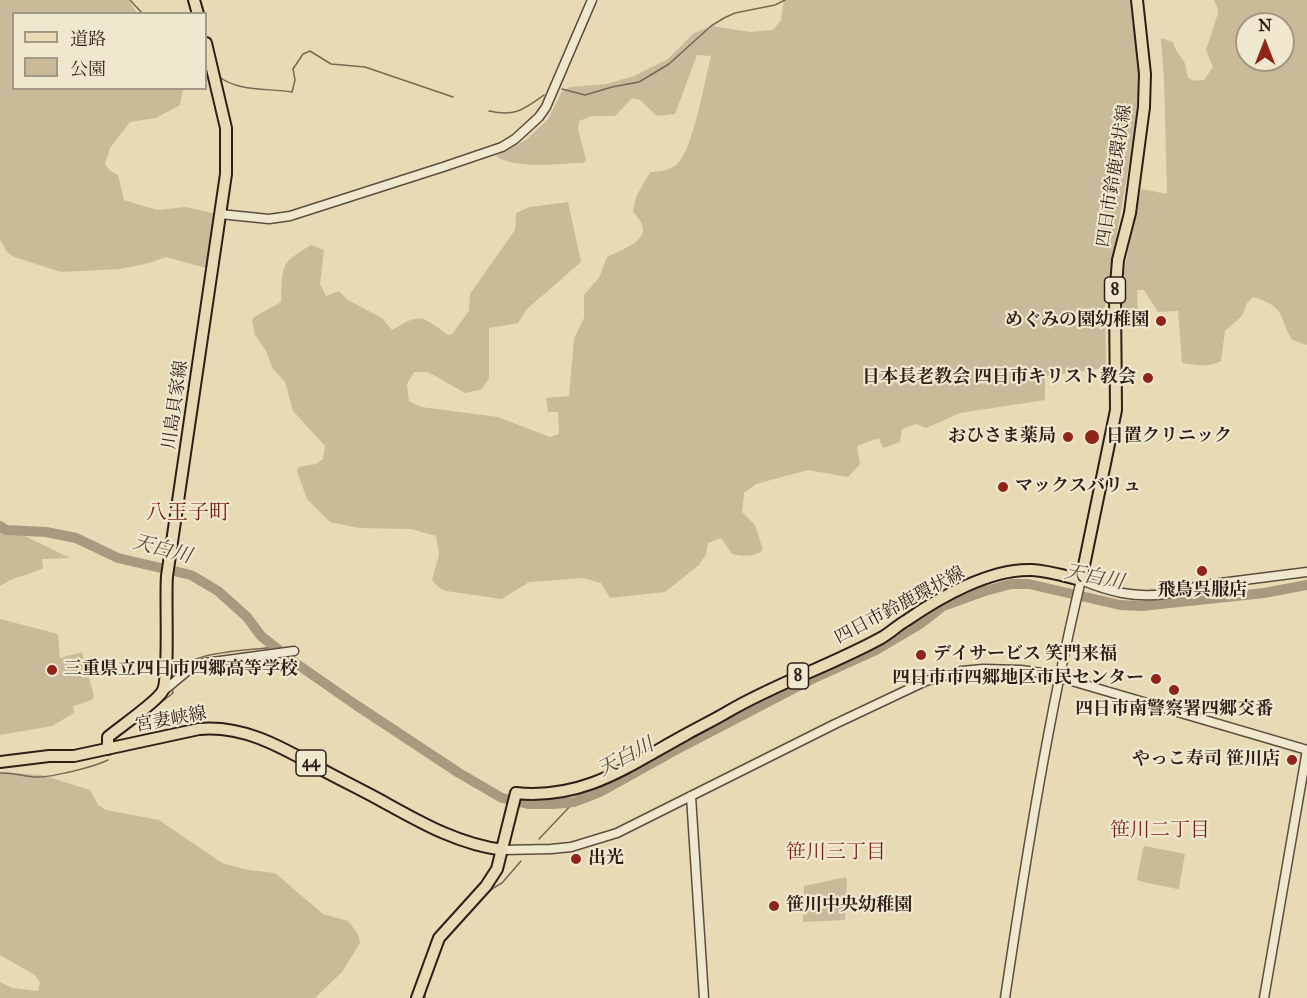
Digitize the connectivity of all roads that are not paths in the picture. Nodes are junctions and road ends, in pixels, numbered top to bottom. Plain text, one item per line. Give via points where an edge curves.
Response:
1 (592, 0) edge
2 (1137, 0) edge
3 (207, 47) edge
4 (220, 214) junction
5 (1307, 572) edge
6 (1081, 580) junction
7 (294, 651) dead end
8 (1059, 678) junction
9 (162, 692) junction
10 (108, 749) junction
11 (0, 762) edge
12 (691, 796) junction
13 (503, 850) junction
14 (417, 998) edge
15 (704, 998) edge
16 (1005, 998) edge
17 (1264, 998) edge

1 - 4 street via 546,107 509,143 290,216 269,219
2 - 6 main road, 四日市鈴鹿環状線 / 8 via 1145,74 1144,106 1130,213 1118,260 1116,410
3 - 4 main road, 川島貝家線 via 227,137
4 - 9 main road, 川島貝家線 via 167,576 166,679
5 - 6 street via 1142,596 1106,590
6 - 8 street
6 - 13 main road, 四日市鈴鹿環状線 / 8 via 1032,570 1011,571 963,587 883,637 791,679 613,776 565,792 516,793
7 - 9 street via 206,663 191,668
8 - 12 street via 1021,670 983,669 926,681
8 - 16 street
8 - 17 street via 1307,750
9 - 10 main road via 108,737
10 - 11 main road, 宮妻峡線 / 44
10 - 13 main road, 宮妻峡線 / 44 via 199,729 236,730 273,743 439,831
12 - 13 street via 617,833 571,847
12 - 15 street
13 - 14 main road, 四日市鈴鹿環状線 / 8 via 486,886 439,938

